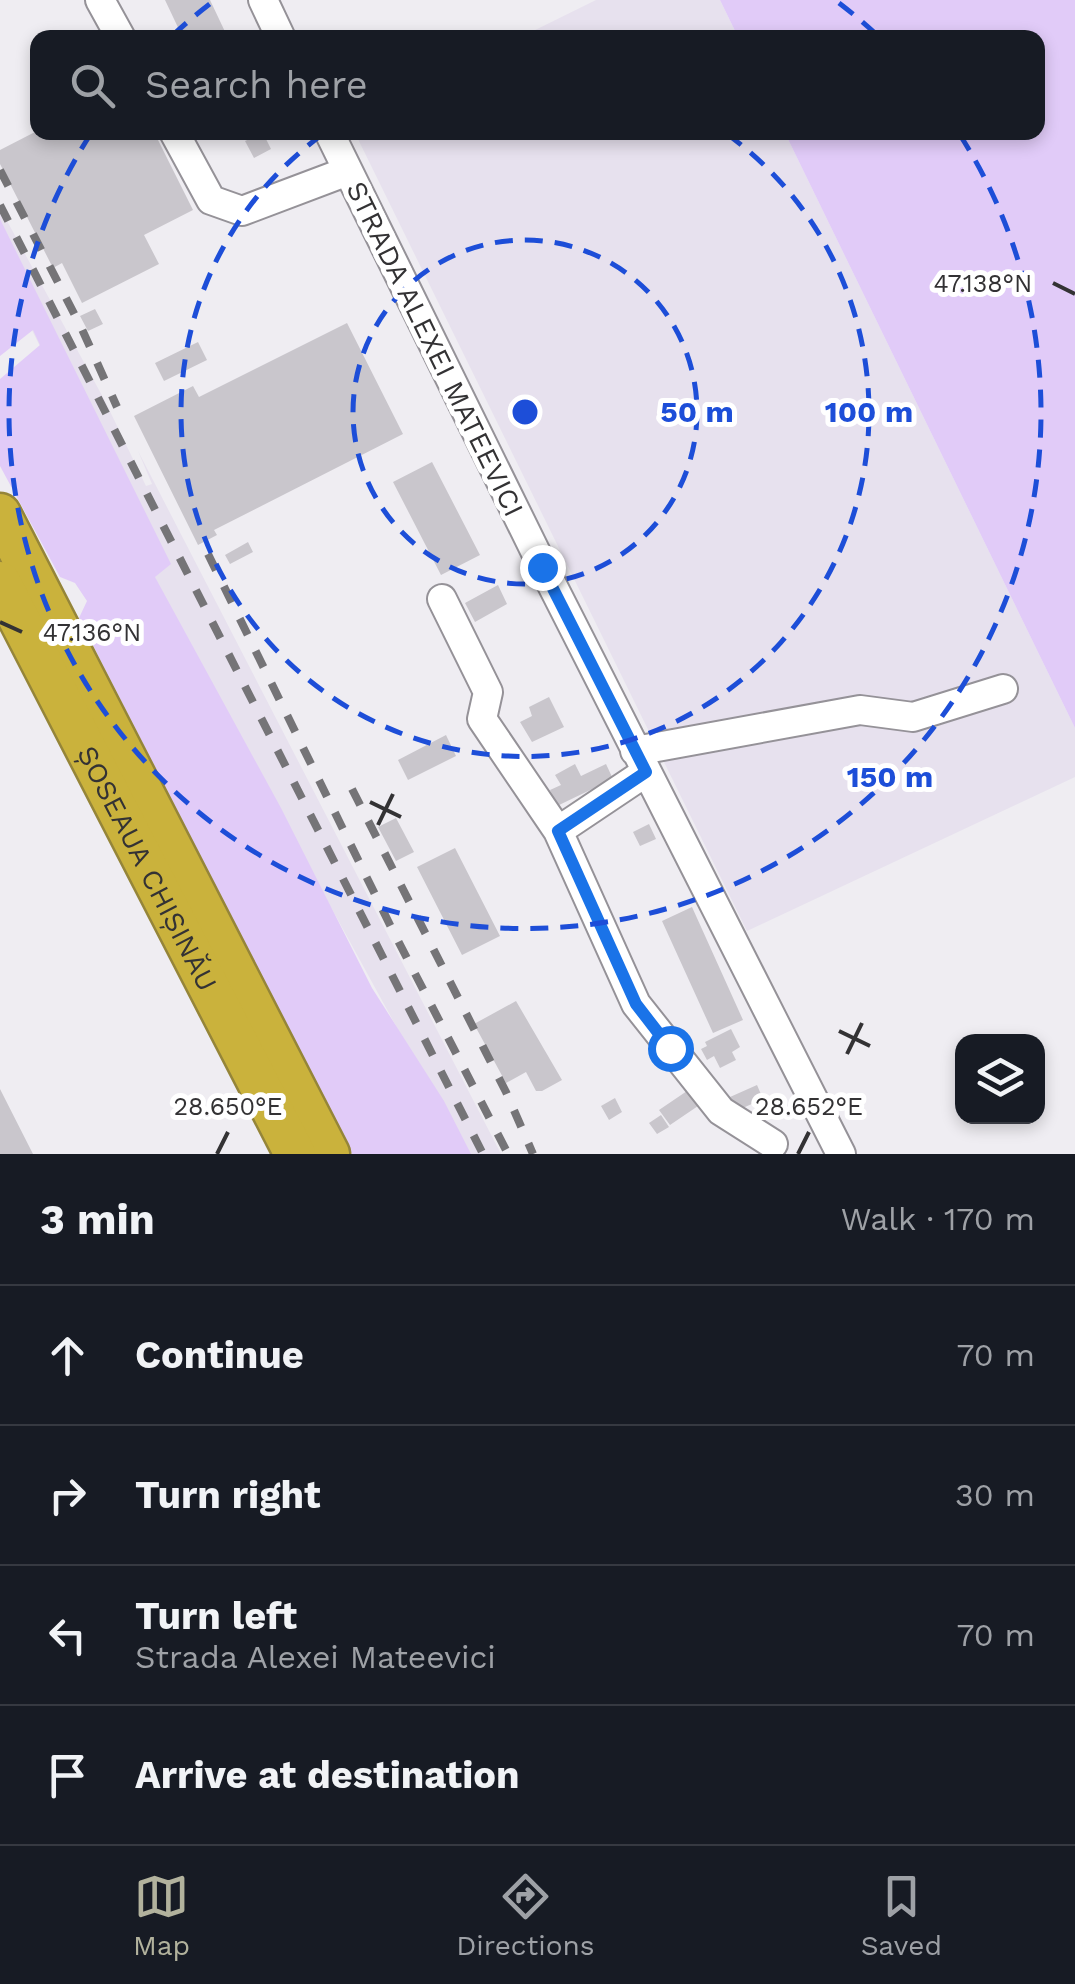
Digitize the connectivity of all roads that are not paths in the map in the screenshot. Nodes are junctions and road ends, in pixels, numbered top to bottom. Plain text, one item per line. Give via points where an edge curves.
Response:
1 (100, 0) edge
2 (262, 0) edge
3 (117, 30) edge
4 (277, 30) edge
5 (178, 140) edge
6 (332, 140) edge
7 (348, 172) junction
8 (0, 514) edge
9 (0, 582) edge
10 (442, 599) dead end
11 (1003, 689) dead end
12 (640, 762) junction
13 (558, 831) junction
14 (773, 1144) dead end
15 (294, 1154) edge
16 (328, 1154) edge
17 (841, 1154) edge

1 - 3 street
2 - 4 street
5 - 7 street via 211,200 242,211
6 - 7 street, STRADA ALEXEI MATEEVICI
7 - 12 street, STRADA ALEXEI MATEEVICI
8 - 16 highway
9 - 15 highway, ȘOSEAUA CHIȘINĂU
10 - 13 street via 488,692 482,719
11 - 12 street via 913,717 860,710
12 - 13 street
12 - 17 street, STRADA ALEXEI MATEEVICI
13 - 14 street via 636,1004 721,1112

